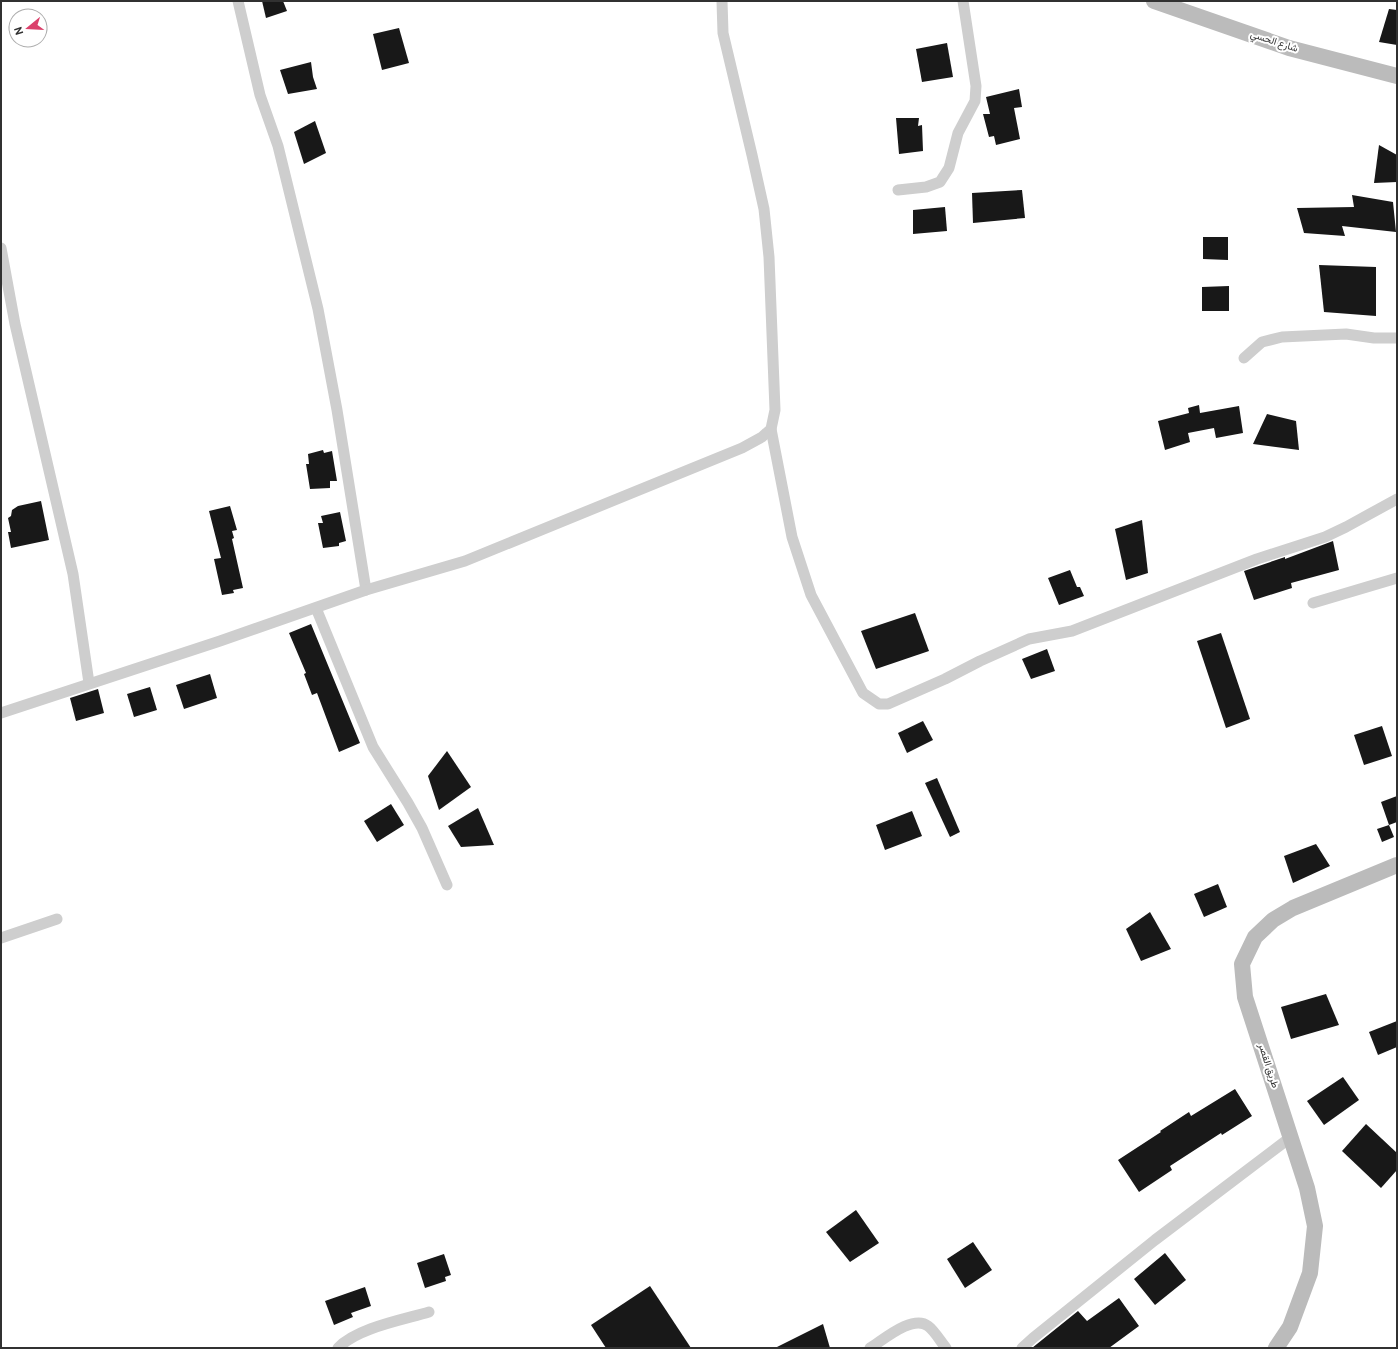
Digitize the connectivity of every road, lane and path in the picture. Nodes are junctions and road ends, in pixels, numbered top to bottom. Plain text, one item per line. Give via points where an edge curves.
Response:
1 (238, 1) edge
2 (722, 1) edge
3 (963, 1) edge
4 (1162, 3) edge
5 (1397, 76) edge
6 (898, 190) dead end
7 (1, 248) edge
8 (1397, 338) edge
9 (1244, 358) dead end
10 (771, 429) junction
11 (1397, 500) edge
12 (1397, 578) edge
13 (366, 590) junction
14 (1313, 603) dead end
15 (316, 608) junction
16 (89, 683) junction
17 (1, 712) edge
18 (1397, 865) edge
19 (447, 885) dead end
20 (57, 919) dead end
21 (1, 938) edge
22 (1291, 1137) junction
23 (429, 1312) dead end
24 (338, 1348) edge
25 (870, 1348) edge
26 (946, 1348) edge
27 (1022, 1348) edge
28 (1276, 1348) edge

1 - 13 street via 260,95 278,146 318,309
2 - 10 street via 723,33 764,209 769,257 775,410
3 - 6 street via 976,86 975,101 958,133 949,168 940,182 926,187
4 - 5 street, شارع الحسي via 1289,48
7 - 16 street via 15,324 74,574
8 - 9 street via 1346,334 1282,337 1262,342
10 - 11 street via 792,537 810,596 863,693 879,704 888,704 1029,639 1072,631 1257,559 1325,537
10 - 13 street via 742,448 472,558
12 - 14 street
13 - 15 street
15 - 16 street
15 - 19 street via 372,747 419,822
16 - 17 street
18 - 22 street, طريق القصر via 1293,908 1272,920 1255,937 1242,964 1245,997
20 - 21 street
22 - 27 street via 1155,1240
22 - 28 street, طريق القصر via 1307,1188 1315,1226 1310,1273 1290,1327
23 - 24 street via 371,1329
25 - 26 street via 908,1324 918,1323 928,1326

